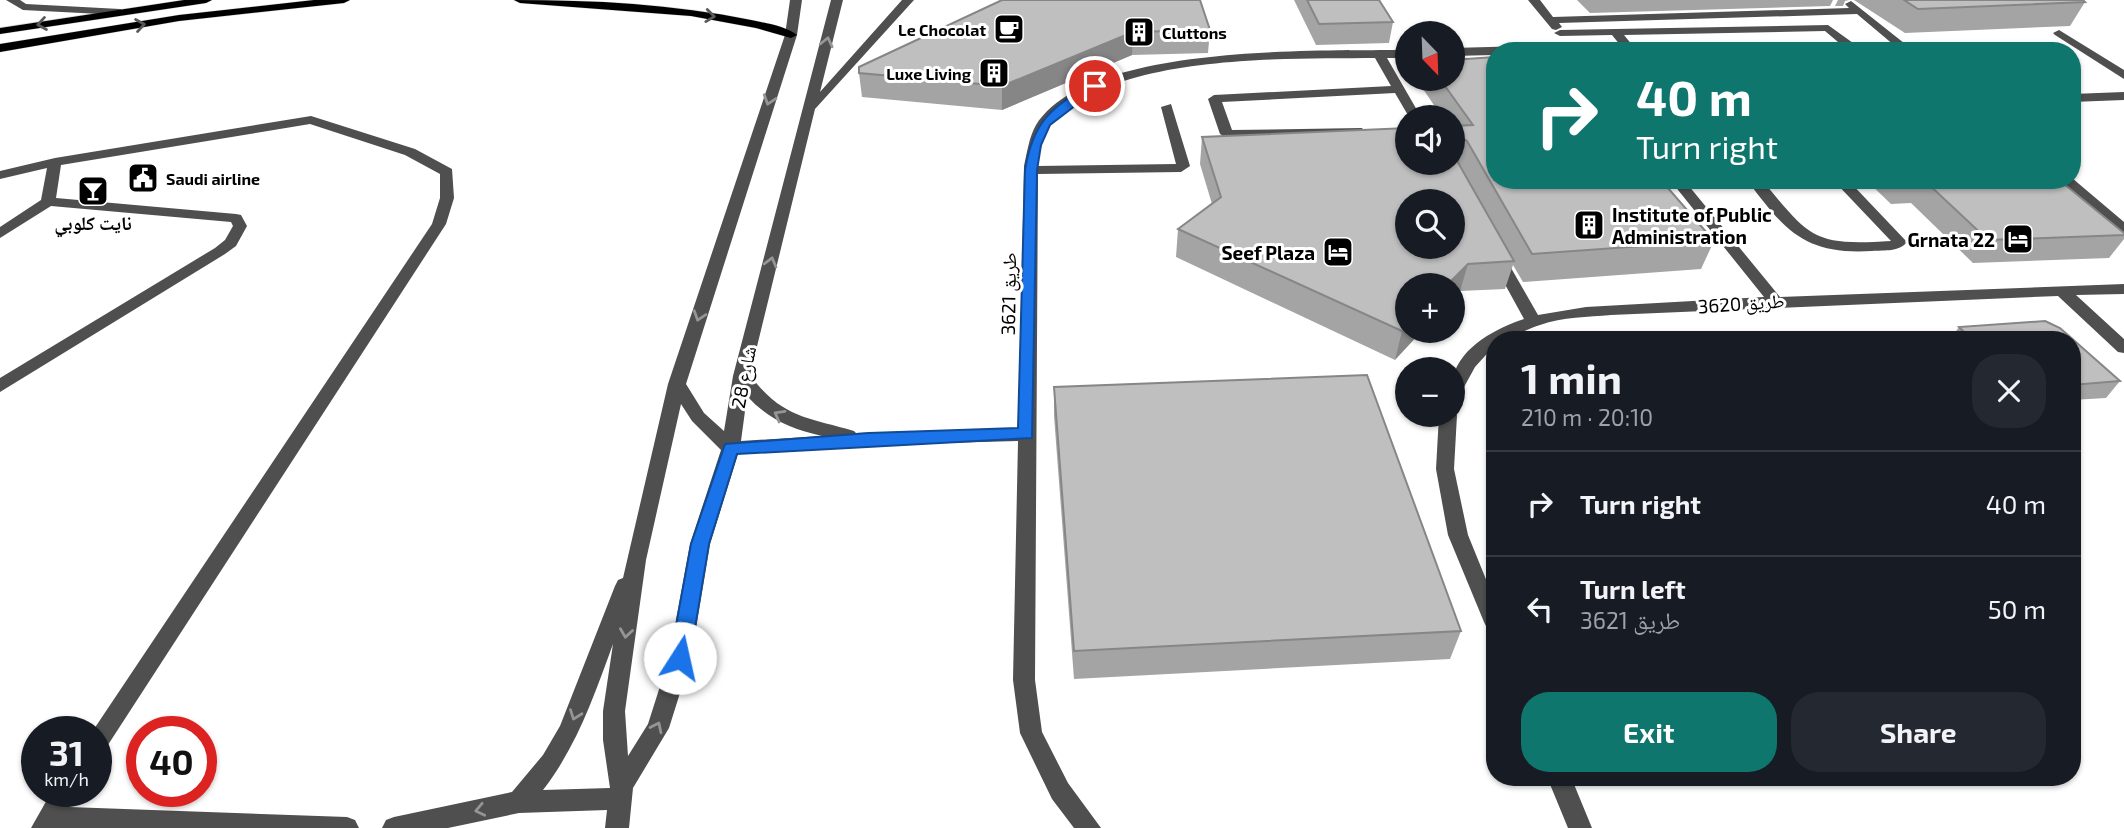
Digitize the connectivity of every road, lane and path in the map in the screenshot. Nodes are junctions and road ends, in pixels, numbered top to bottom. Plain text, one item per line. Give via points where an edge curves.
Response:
1 (12, 0) edge
2 (206, 0) edge
3 (344, 0) edge
4 (520, 0) edge
5 (796, 0) edge
6 (837, 0) edge
7 (908, 0) edge
8 (1534, 0) edge
9 (1846, 0) edge
10 (1859, 11) junction
11 (120, 12) junction
12 (1551, 20) junction
13 (0, 31) edge
14 (1560, 33) junction
15 (1616, 33) junction
16 (2059, 33) edge
17 (790, 35) junction
18 (1566, 42) edge
19 (1624, 42) edge
20 (1845, 42) edge
21 (1897, 42) edge
22 (2073, 42) edge
23 (2081, 47) edge
24 (0, 48) edge
25 (1486, 51) edge
26 (1465, 52) edge
27 (1395, 54) edge
28 (1380, 55) junction
29 (2124, 75) edge
30 (1395, 82) edge
31 (1395, 89) edge
32 (2124, 96) edge
33 (2081, 98) edge
34 (1167, 107) dead end
35 (811, 109) junction
36 (1366, 131) edge
37 (55, 162) junction
38 (1031, 170) junction
39 (0, 175) edge
40 (1684, 189) edge
41 (1762, 189) edge
42 (1849, 189) edge
43 (2077, 189) edge
44 (48, 202) junction
45 (2124, 229) edge
46 (0, 234) edge
47 (1488, 240) edge
48 (2124, 289) edge
49 (2062, 291) junction
50 (1775, 301) junction
51 (1534, 322) junction
52 (1512, 331) edge
53 (1486, 344) edge
54 (2124, 348) edge
55 (1465, 369) edge
56 (741, 376) junction
57 (677, 384) junction
58 (0, 386) edge
59 (1447, 427) edge
60 (1026, 434) junction
61 (869, 439) junction
62 (731, 449) junction
63 (636, 560) junction
64 (1486, 603) edge
65 (112, 720) edge
66 (1563, 786) edge
67 (621, 792) junction
68 (519, 802) junction
69 (56, 807) edge
70 (46, 823) edge
71 (346, 828) edge
72 (394, 828) edge
73 (617, 828) edge
74 (1089, 828) edge
75 (1580, 828) edge

1 - 11 street via 23,7
2 - 11 main road
24 -> 3 main road via 179,18
4 -> 17 main road via 717,17
5 - 17 street, شارع 28
35 -> 6 street, شارع 28
7 - 35 street
8 - 12 street
9 - 10 street
10 - 12 street
10 - 21 street
11 -> 13 main road
12 - 14 street
14 - 15 street
14 - 18 street
15 - 19 street
15 - 20 street via 1828,28
16 - 22 street
17 -> 57 street, شارع 28
23 - 29 street
25 - 26 street
27 - 28 street, طريق 3621
28 - 30 street
28 - 38 street, طريق 3621 via 1238,59 1135,72 1095,86 1044,123
31 - 36 street via 1214,99 1227,134
32 - 33 street
34 - 38 street via 1181,168
56 -> 35 street, شارع 28
37 - 39 street
37 - 44 street
37 - 65 street via 312,120 410,152 447,172 447,198 439,224
38 - 60 street, طريق 3621
40 - 50 street
41 - 42 street via 1790,222 1816,241 1834,247 1900,242
43 - 45 street
44 - 46 street
44 - 58 street via 236,218 240,226 231,243 220,251
47 - 51 street
48 - 49 street, طريق 3620
49 - 50 street, طريق 3620
49 - 54 street
50 - 51 street, طريق 3620 via 1576,314
51 - 52 street, طريق 3620
53 - 55 street, طريق 3620 via 1472,355
61 -> 56 street via 778,417
56 - 62 street, شارع 28
57 - 62 street via 698,418
57 - 63 street, شارع 28
59 - 64 street via 1445,469 1458,535
60 - 61 street
60 - 74 street, طريق 3621 via 1024,680 1031,733 1060,791
61 - 62 street
67 -> 62 street, شارع 28 via 658,728 670,694 700,544
63 -> 67 street, شارع 28 via 614,712
63 -> 68 street via 569,731
66 - 75 street
67 - 68 street
67 - 73 street, شارع 28
68 -> 72 street
69 - 70 street
70 - 71 street

